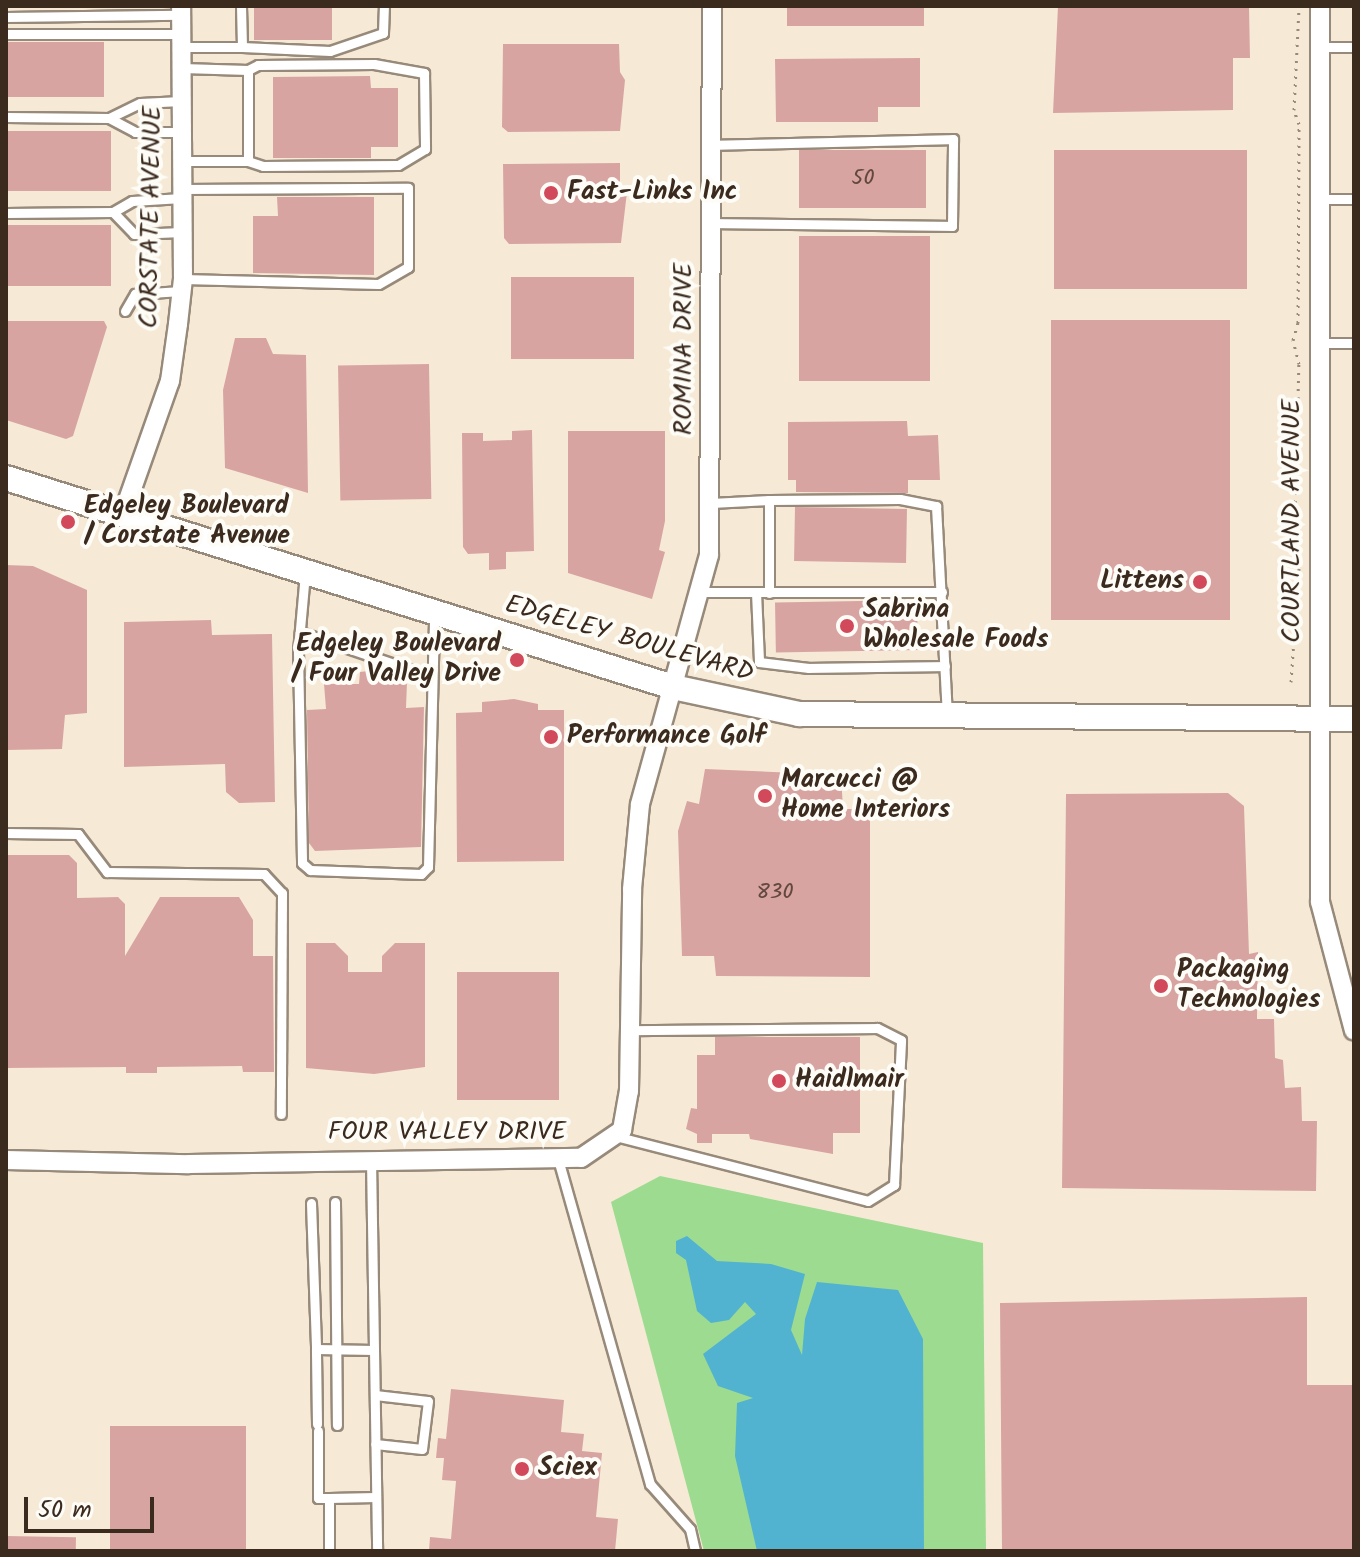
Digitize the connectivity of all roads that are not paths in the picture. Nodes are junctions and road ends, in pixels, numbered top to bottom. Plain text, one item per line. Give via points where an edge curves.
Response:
1 (241, 6) edge
2 (384, 6) edge
3 (712, 6) edge
4 (1320, 6) edge
5 (181, 10) edge
6 (6, 17) edge
7 (6, 34) edge
8 (181, 40) junction
9 (242, 47) junction
10 (1320, 47) junction
11 (1354, 47) edge
12 (181, 68) junction
13 (248, 70) junction
14 (181, 101) junction
15 (6, 117) edge
16 (109, 118) junction
17 (181, 132) junction
18 (711, 145) junction
19 (182, 161) junction
20 (248, 161) junction
21 (182, 194) junction
22 (1320, 199) junction
23 (1354, 199) edge
24 (113, 212) junction
25 (6, 213) edge
26 (711, 223) junction
27 (182, 232) junction
28 (182, 285) junction
29 (125, 311) dead end
30 (1320, 343) junction
31 (1354, 343) edge
32 (6, 478) edge
33 (769, 500) junction
34 (711, 503) junction
35 (122, 517) junction
36 (305, 573) junction
37 (699, 592) junction
38 (756, 592) junction
39 (942, 592) junction
40 (769, 593) junction
41 (434, 613) junction
42 (300, 632) junction
43 (945, 666) junction
44 (429, 676) junction
45 (673, 687) junction
46 (947, 718) junction
47 (1319, 719) junction
48 (1354, 719) edge
49 (6, 833) edge
50 (630, 1030) junction
51 (1354, 1031) edge
52 (281, 1114) dead end
53 (615, 1136) junction
54 (558, 1158) junction
55 (371, 1159) junction
56 (6, 1160) edge
57 (335, 1202) dead end
58 (311, 1203) dead end
59 (316, 1349) junction
60 (337, 1350) junction
61 (374, 1350) junction
62 (375, 1395) junction
63 (337, 1425) dead end
64 (375, 1444) junction
65 (376, 1497) junction
66 (329, 1498) junction
67 (329, 1551) edge
68 (377, 1551) edge
69 (695, 1551) edge

1 - 9 lane
2 - 9 lane via 383,33 330,51
3 - 18 street, ROMINA DRIVE
4 - 10 street, COURTLAND AVENUE
5 - 6 lane
5 - 8 street, CORSTATE AVENUE
7 - 8 lane
8 - 9 lane
8 - 12 street, CORSTATE AVENUE
10 - 11 lane
10 - 22 street, COURTLAND AVENUE
12 - 13 lane
12 - 14 street, CORSTATE AVENUE
13 - 20 lane
13 - 20 lane via 258,65 374,64 424,73 425,149 398,165 263,166
14 - 16 lane via 140,103
14 - 17 street, CORSTATE AVENUE
15 - 16 lane
16 - 17 lane via 135,132
17 - 19 street, CORSTATE AVENUE
18 - 26 street, ROMINA DRIVE
18 - 26 lane via 953,139 952,226
19 - 20 lane
19 - 21 street, CORSTATE AVENUE
21 - 24 lane via 132,201
21 - 27 street, CORSTATE AVENUE
21 - 28 lane via 408,188 408,267 378,284
22 - 23 lane
22 - 30 street, COURTLAND AVENUE
24 - 25 lane
24 - 27 lane via 134,234
26 - 34 street, ROMINA DRIVE
27 - 28 street, CORSTATE AVENUE
28 - 29 lane via 135,294
28 - 35 street, CORSTATE AVENUE via 170,381
30 - 31 lane
30 - 47 street, COURTLAND AVENUE
32 - 35 street, EDGELEY BOULEVARD
33 - 34 lane
33 - 39 lane via 900,499 936,506
33 - 40 lane
34 - 37 street, ROMINA DRIVE via 709,555
35 - 36 street, EDGELEY BOULEVARD
36 - 41 street, EDGELEY BOULEVARD
36 - 42 lane
37 - 38 lane
37 - 45 street, ROMINA DRIVE
38 - 40 lane
38 - 43 lane via 759,662 809,668
39 - 40 lane
39 - 43 lane
41 - 44 lane
41 - 45 street, EDGELEY BOULEVARD
42 - 44 lane
42 - 44 lane via 302,863 310,870 421,874 428,867
43 - 46 lane
45 - 46 street, EDGELEY BOULEVARD via 799,714
45 - 50 street via 640,804 632,889
46 - 47 street, EDGELEY BOULEVARD
47 - 48 street, EDGELEY BOULEVARD
47 - 51 street, COURTLAND AVENUE via 1320,902
49 - 52 lane via 78,834 107,872 264,874 282,893
50 - 53 street via 629,1091 622,1130
50 - 53 lane via 877,1028 901,1040 894,1185 868,1201
53 - 54 street, FOUR VALLEY DRIVE via 581,1158
54 - 55 street, FOUR VALLEY DRIVE
54 - 69 lane via 650,1484 690,1529
55 - 56 street, FOUR VALLEY DRIVE via 189,1164
55 - 61 lane
57 - 60 lane
58 - 59 lane
59 - 60 lane
59 - 66 lane via 318,1498
60 - 61 lane
60 - 63 lane
61 - 62 lane
62 - 64 lane
62 - 64 lane via 428,1401 422,1449
64 - 65 lane
65 - 66 lane
65 - 68 lane
66 - 67 lane

